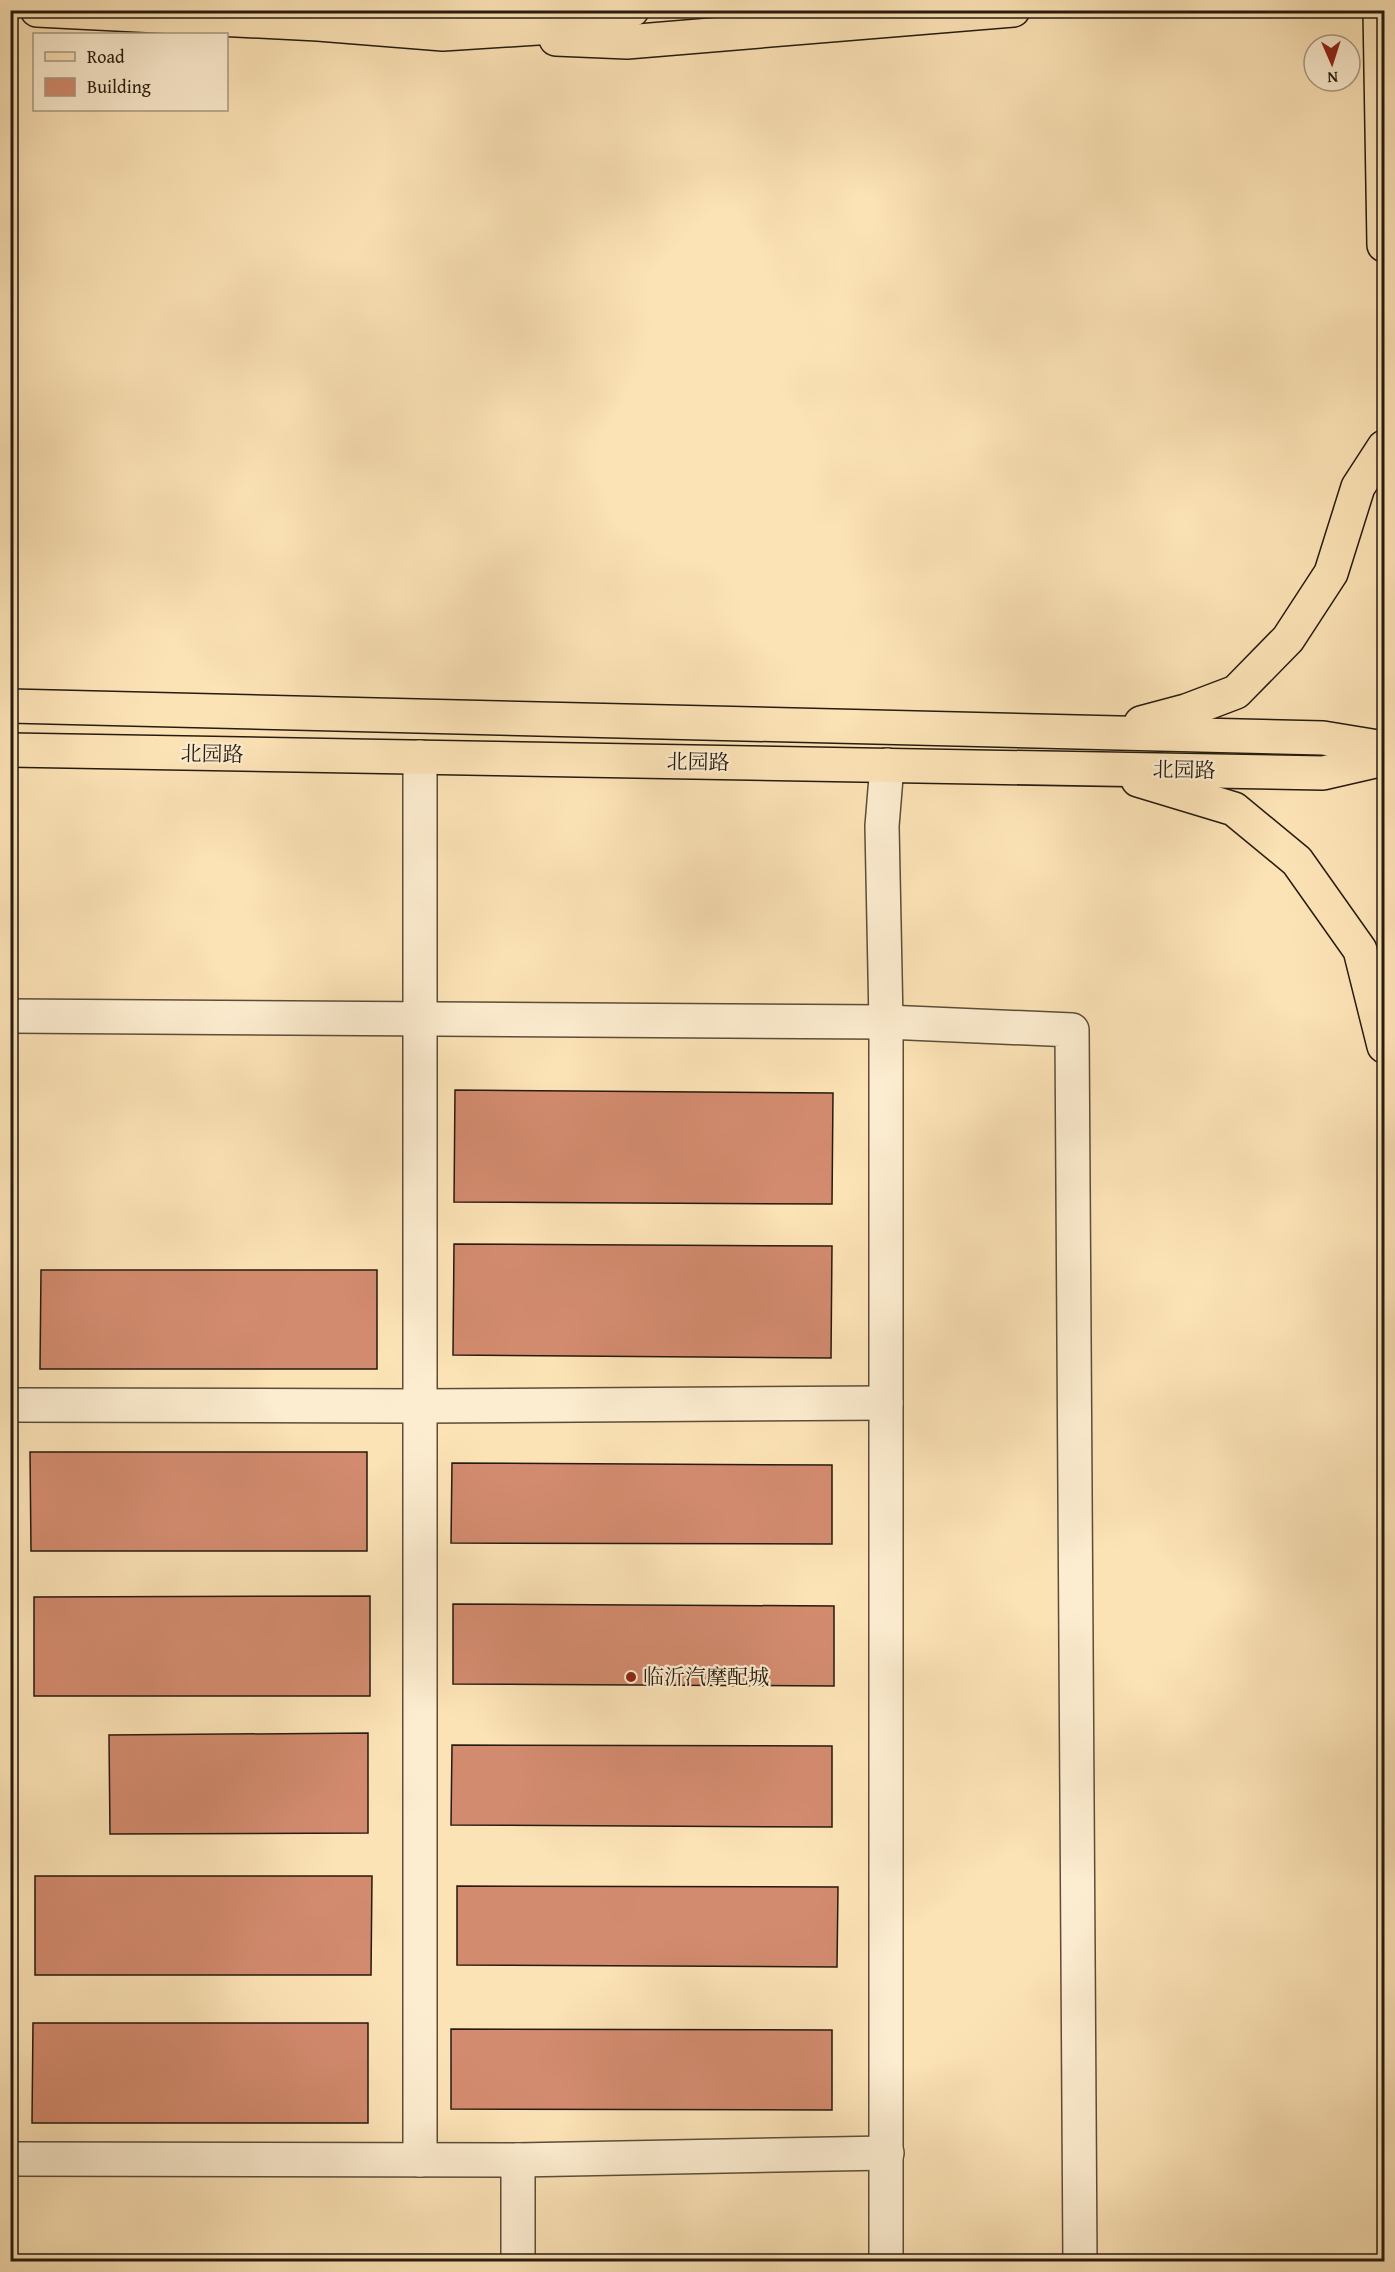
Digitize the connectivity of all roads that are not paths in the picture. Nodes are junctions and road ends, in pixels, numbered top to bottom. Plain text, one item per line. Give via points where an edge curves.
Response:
1 (37, 10) edge
2 (632, 10) edge
3 (1013, 10) edge
4 (1353, 10) edge
5 (1380, 24) edge
6 (443, 34) junction
7 (1384, 245) edge
8 (1384, 447) edge
9 (10, 706) edge
10 (1105, 733) junction
11 (1384, 748) edge
12 (10, 750) edge
13 (420, 757) junction
14 (1384, 759) edge
15 (887, 765) junction
16 (1099, 769) junction
17 (10, 1016) edge
18 (421, 1019) junction
19 (886, 1022) junction
20 (1384, 1046) edge
21 (886, 1402) junction
22 (10, 1404) edge
23 (420, 1406) junction
24 (887, 2153) junction
25 (10, 2159) edge
26 (420, 2160) junction
27 (518, 2160) junction
28 (518, 2262) edge
29 (886, 2262) edge
30 (1080, 2262) edge

1 - 6 main road
2 - 6 main road via 553,27
3 - 6 main road via 627,42
4 - 5 main road
5 - 7 main road
8 - 10 main road via 1358,487 1331,573 1288,639 1236,692 1186,711
9 - 10 main road, 北园路
10 - 11 main road, 北园路 via 1323,738
12 - 13 main road, 北园路
13 - 15 main road, 北园路
13 - 18 lane
14 - 16 main road, 北园路 via 1323,773
15 - 16 main road, 北园路
15 - 19 lane via 882,826
16 - 20 main road via 1234,809 1297,861 1360,950
17 - 18 lane
18 - 19 lane
18 - 23 lane
19 - 21 lane
19 - 30 lane via 1072,1030
21 - 23 lane
21 - 24 lane
22 - 23 lane
23 - 26 lane
24 - 27 lane
24 - 29 lane
25 - 26 lane
26 - 27 lane
27 - 28 lane

